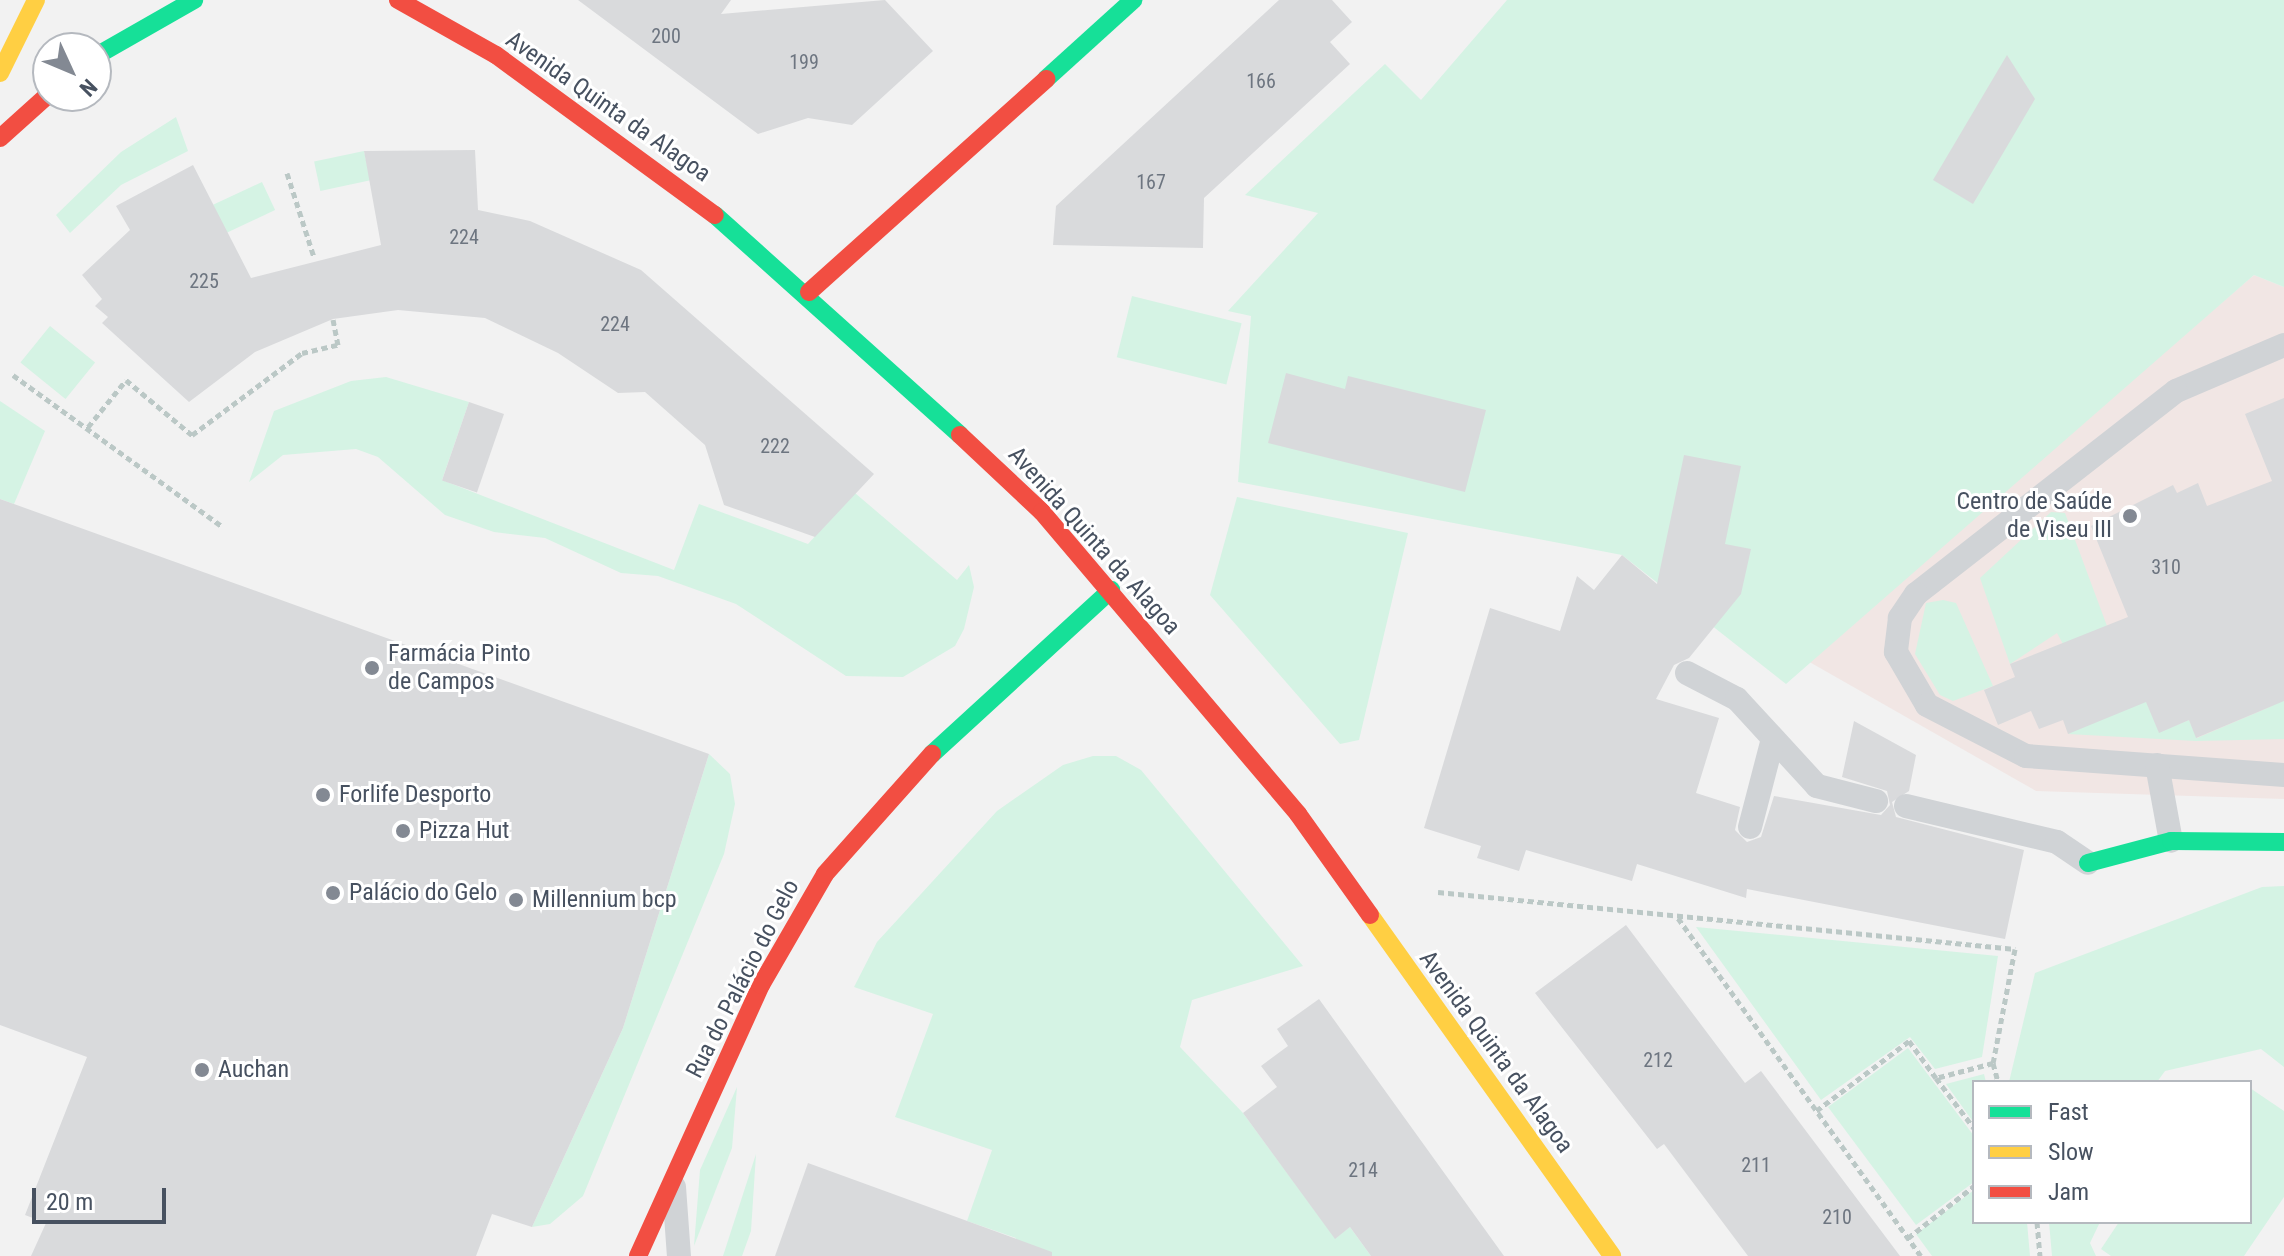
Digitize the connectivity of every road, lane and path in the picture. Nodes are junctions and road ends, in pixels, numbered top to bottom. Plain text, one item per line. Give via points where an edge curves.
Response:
1 (36, 0) edge
2 (194, 0) edge
3 (398, 0) edge
4 (1133, 0) edge
5 (12, 9) dead end
6 (112, 47) edge
7 (0, 73) edge
8 (32, 109) edge
9 (0, 138) edge
10 (287, 173) dead end
11 (314, 257) dead end
12 (809, 292) junction
13 (333, 319) dead end
14 (2284, 345) edge
15 (13, 375) dead end
16 (88, 427) junction
17 (223, 527) dead end
18 (1111, 590) junction
19 (1687, 673) dead end
20 (1773, 739) junction
21 (2157, 765) junction
22 (2284, 775) edge
23 (1876, 801) dead end
24 (1906, 806) dead end
25 (1750, 827) dead end
26 (2171, 841) junction
27 (2284, 842) edge
28 (2088, 863) joint
29 (1438, 892) dead end
30 (1677, 917) junction
31 (1993, 1063) junction
32 (1936, 1078) junction
33 (1997, 1080) edge
34 (1816, 1111) junction
35 (1972, 1125) edge
36 (673, 1175) junction
37 (1972, 1188) edge
38 (2037, 1224) edge
39 (1908, 1238) junction
40 (638, 1256) edge
41 (679, 1256) edge
42 (1612, 1256) edge
43 (1921, 1256) edge
44 (2040, 1256) edge

1 - 5 street
1 - 7 street
2 - 6 street
3 - 12 street, Avenida Quinta da Alagoa via 621,141
4 - 12 street
8 - 9 street
10 - 11 path
12 - 18 street, Avenida Quinta da Alagoa via 1021,491
13 - 16 path via 338,345 302,353 192,435 126,380
14 - 21 lane via 2176,391 1916,594 1900,618 1901,668 1927,705 2026,756
15 - 16 path
16 - 17 path
18 - 36 street, Rua do Palácio do Gelo via 919,766 825,874 761,985
18 - 42 street, Avenida Quinta da Alagoa via 1298,814
19 - 20 lane via 1737,699
20 - 23 lane via 1817,786
20 - 25 lane
21 - 22 lane
21 - 26 lane
24 - 28 lane via 2057,842
26 - 27 street
26 - 28 street
29 - 30 path
30 - 31 path via 2015,949
30 - 34 path
31 - 32 path
31 - 33 path
32 - 34 path via 1909,1041
32 - 35 path
34 - 39 path
36 - 40 street, Rua do Palácio do Gelo
36 - 41 lane
37 - 39 path
38 - 44 path
39 - 43 path

